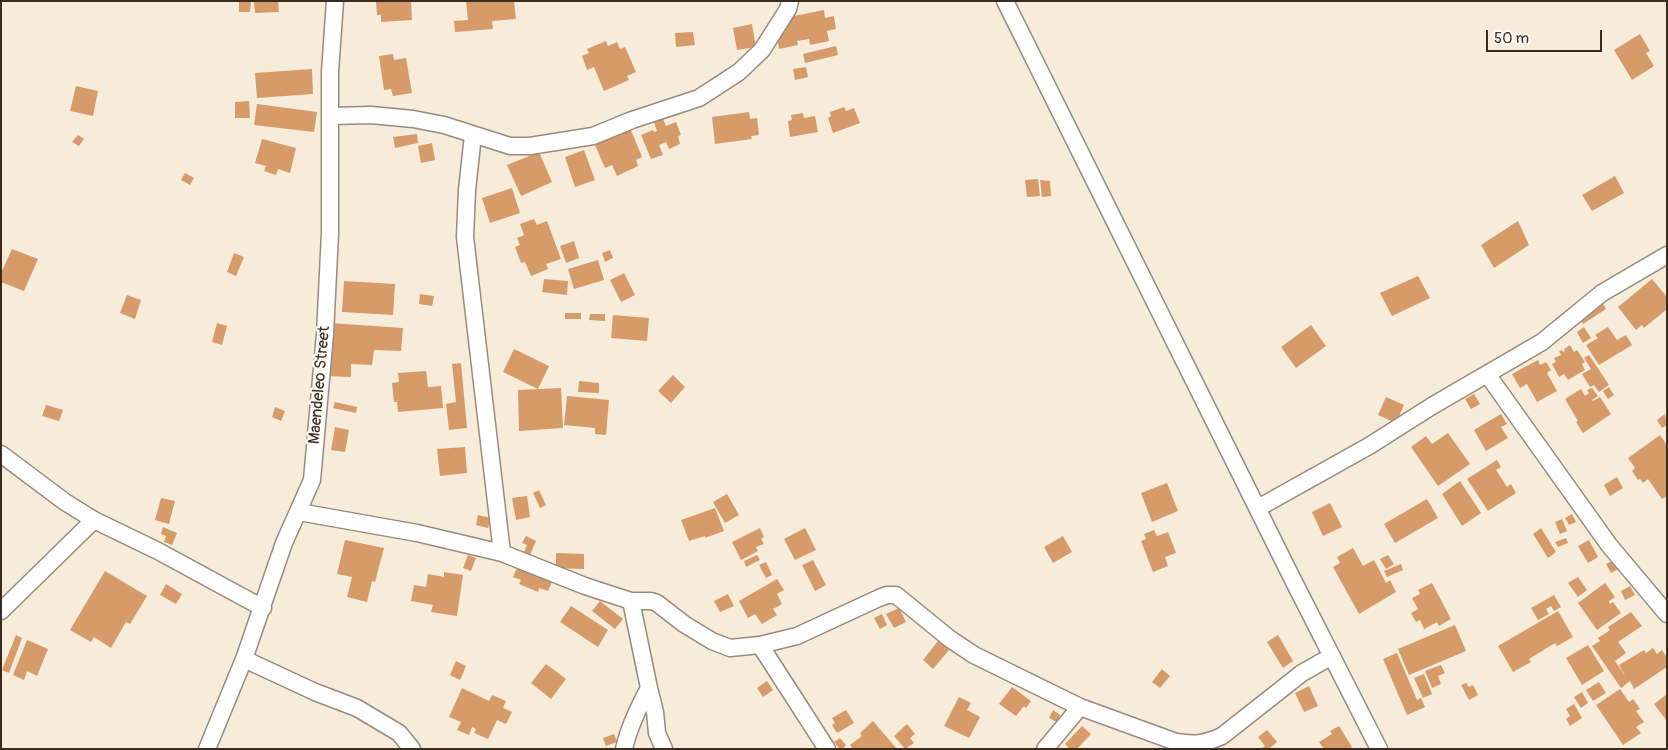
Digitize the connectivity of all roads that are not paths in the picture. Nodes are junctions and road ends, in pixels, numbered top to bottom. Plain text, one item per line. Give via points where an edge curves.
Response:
1 (335, 1) edge
2 (790, 1) edge
3 (1005, 1) edge
4 (331, 116) junction
5 (473, 135) junction
6 (1667, 255) edge
7 (1487, 374) junction
8 (1, 454) edge
9 (1258, 508) junction
10 (299, 512) junction
11 (94, 520) junction
12 (502, 553) junction
13 (631, 601) junction
14 (263, 608) junction
15 (1, 611) edge
16 (1667, 614) edge
17 (760, 646) junction
18 (1332, 656) junction
19 (244, 659) junction
20 (649, 688) junction
21 (1080, 707) junction
22 (207, 749) edge
23 (412, 749) edge
24 (624, 749) edge
25 (664, 749) edge
26 (827, 749) edge
27 (1045, 749) edge
28 (1380, 749) edge

1 - 4 street, Maendeleo Street via 330,72
2 - 5 street via 762,50 739,72 699,98 593,136 552,143 510,146
3 - 9 street
4 - 5 street via 413,118
4 - 10 street, Maendeleo Street via 325,334 312,480
5 - 12 street via 465,237
6 - 7 street via 1602,292 1542,342
7 - 9 street via 1369,446
7 - 16 street via 1609,545
8 - 11 street via 64,502
9 - 18 street
10 - 12 street via 417,533
10 - 14 street, Maendeleo Street via 284,543
11 - 14 street
11 - 15 street
12 - 13 street
13 - 17 street via 657,603 684,624 730,648
13 - 20 street
14 - 19 street, Maendeleo Street
17 - 21 street via 797,636 879,598 896,595 974,655
17 - 26 street
18 - 21 street via 1302,673 1247,718 1208,742 1192,745 1176,742
18 - 28 street
19 - 22 street, Maendeleo Street
19 - 23 street via 357,708 399,733
20 - 24 street via 635,713
20 - 25 street via 657,733
21 - 27 street

